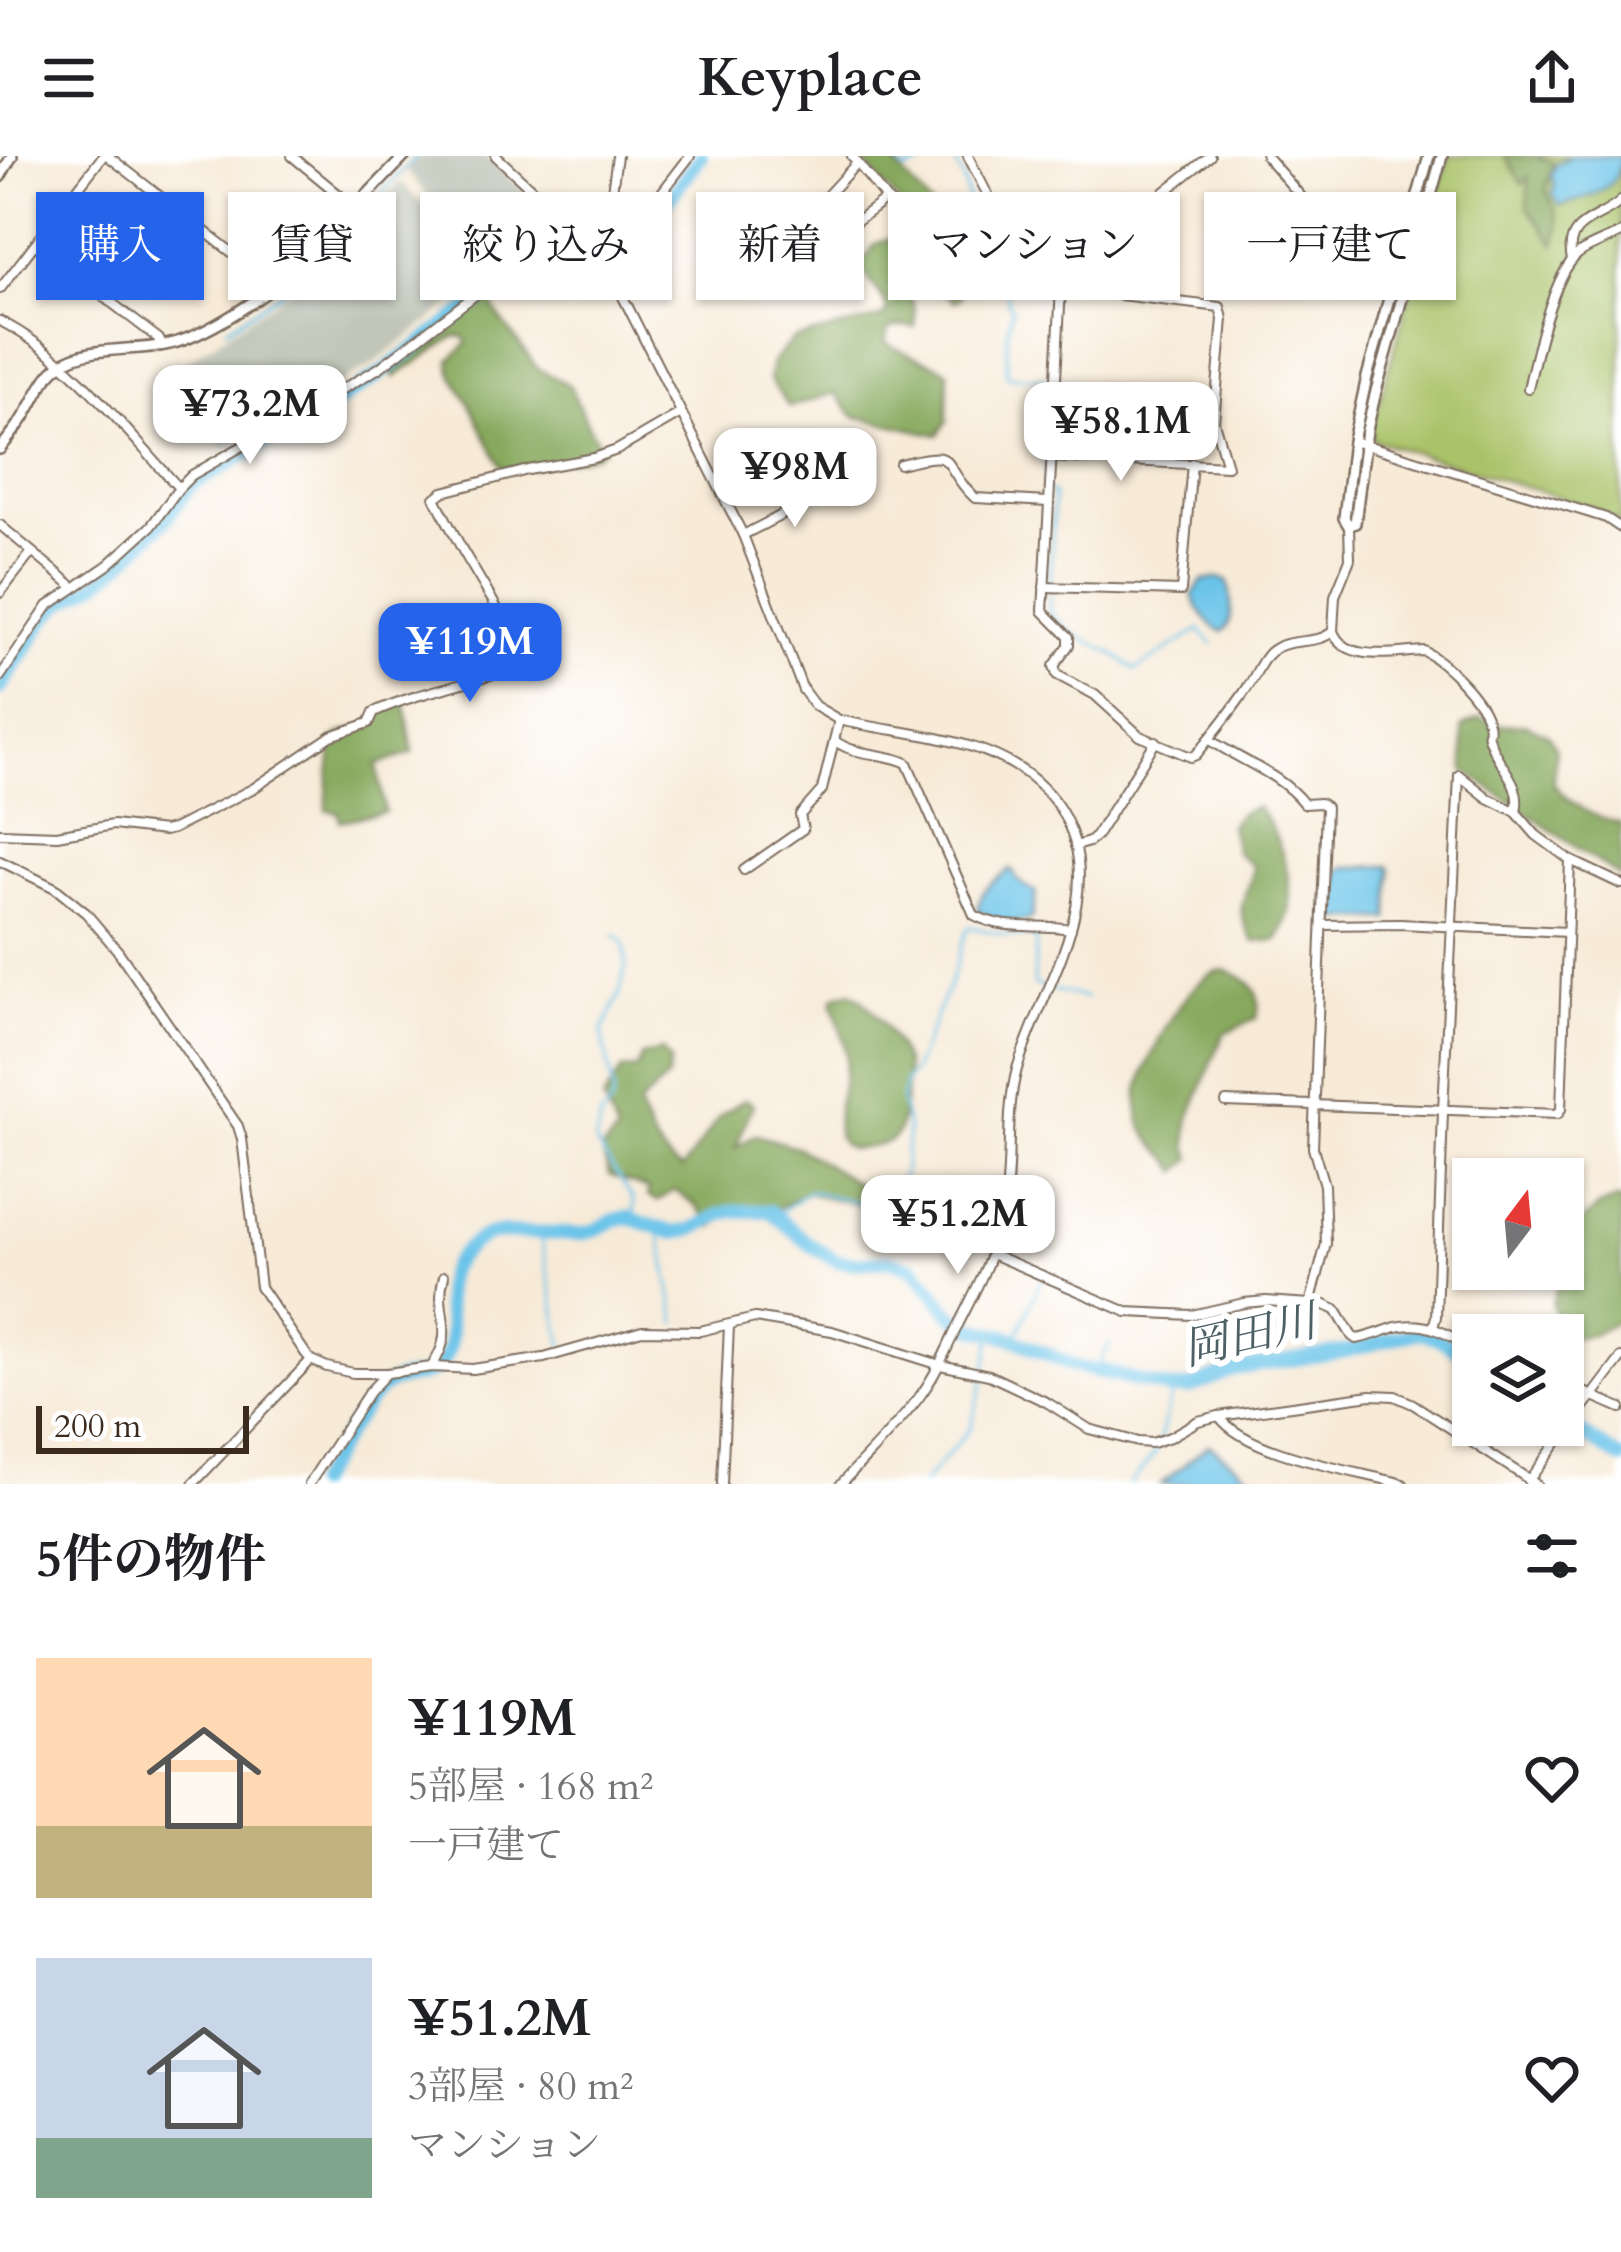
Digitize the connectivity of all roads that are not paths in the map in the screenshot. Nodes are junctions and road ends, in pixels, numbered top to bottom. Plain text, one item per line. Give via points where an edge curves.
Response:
1 (12, 156) edge
2 (105, 156) edge
3 (292, 156) edge
4 (405, 156) edge
5 (496, 156) edge
6 (617, 156) edge
7 (690, 156) edge
8 (968, 156) edge
9 (1210, 156) edge
10 (1266, 156) edge
11 (1429, 156) edge
12 (1442, 156) edge
13 (854, 159) edge
14 (0, 177) edge
15 (336, 192) edge
16 (370, 192) edge
17 (534, 192) edge
18 (612, 192) edge
19 (662, 192) edge
20 (829, 192) edge
21 (987, 192) edge
22 (1165, 192) edge
23 (1297, 192) edge
24 (1419, 192) edge
25 (886, 199) joint
26 (1621, 201) edge
27 (864, 215) edge
28 (1621, 233) edge
29 (35, 244) junction
30 (228, 250) edge
31 (1572, 260) junction
32 (0, 289) edge
33 (252, 300) edge
34 (469, 300) edge
35 (624, 300) edge
36 (1060, 300) edge
37 (1158, 300) edge
38 (1388, 300) edge
39 (0, 321) edge
40 (162, 346) junction
41 (62, 362) junction
42 (1528, 389) dead end
43 (681, 413) junction
44 (1359, 442) junction
45 (0, 449) edge
46 (1051, 457) junction
47 (1192, 463) junction
48 (900, 464) dead end
49 (179, 488) junction
50 (832, 489) dead end
51 (1048, 502) junction
52 (0, 525) edge
53 (1349, 526) joint
54 (1621, 528) edge
55 (742, 535) junction
56 (32, 552) junction
57 (74, 586) junction
58 (1044, 587) junction
59 (0, 593) edge
60 (1333, 631) junction
61 (0, 677) edge
62 (839, 720) junction
63 (1209, 740) junction
64 (835, 741) junction
65 (1156, 741) junction
66 (1516, 812) junction
67 (0, 833) edge
68 (1075, 846) junction
69 (1570, 860) junction
70 (0, 861) edge
71 (744, 870) dead end
72 (1621, 884) edge
73 (1322, 926) junction
74 (1451, 927) junction
75 (1071, 929) junction
76 (1567, 932) junction
77 (1226, 1102) dead end
78 (1316, 1107) junction
79 (1443, 1111) junction
80 (992, 1254) junction
81 (444, 1276) dead end
82 (1310, 1304) junction
83 (729, 1325) junction
84 (1433, 1327) junction
85 (1452, 1338) edge
86 (1621, 1358) edge
87 (311, 1360) junction
88 (940, 1365) junction
89 (436, 1367) junction
90 (387, 1373) junction
91 (1584, 1392) edge
92 (1592, 1396) junction
93 (1584, 1407) edge
94 (1621, 1408) edge
95 (1219, 1416) junction
96 (1555, 1446) edge
97 (1531, 1483) edge
98 (193, 1484) edge
99 (309, 1484) edge
100 (722, 1484) edge
101 (841, 1484) edge
102 (1403, 1484) edge

1 - 14 main road
2 - 29 street
2 - 30 street
3 - 15 street
4 - 16 main road
5 - 17 street
6 - 18 street
7 - 19 street
8 - 21 street
9 - 22 street
10 - 23 street
11 - 24 main road
12 - 44 main road
13 - 20 street
13 - 25 street
25 - 27 street
26 - 31 street via 1574,233
28 - 31 street
29 - 32 street
29 - 40 street
31 - 42 street via 1556,288
33 - 40 main road
34 - 49 street via 379,368
35 - 43 street
36 - 46 street
37 - 47 street via 1220,307 1223,320 1214,422 1227,466
38 - 44 main road
39 - 41 street
40 - 41 main road
41 - 45 main road
41 - 49 street
43 - 55 street
43 - 67 street via 607,454 435,497 526,661 374,712 369,724 332,736 173,829
44 - 53 main road
44 - 54 street
46 - 47 street
46 - 51 street
47 - 58 street via 1180,591
48 - 51 street via 936,455 975,498
49 - 57 street via 151,526
50 - 55 street
51 - 58 street
52 - 56 street
53 - 60 street
55 - 62 street via 803,690
56 - 57 street
56 - 59 street
57 - 61 street via 41,613
58 - 65 street via 1043,611 1070,641 1054,666 1057,675
60 - 63 street via 1269,652
60 - 66 street via 1342,645 1370,653 1424,651 1457,676 1484,713 1490,742 1514,781
62 - 64 street
62 - 68 street via 1009,761 1058,806
63 - 65 street via 1191,757
63 - 73 street via 1276,777 1304,804 1325,805
64 - 71 street via 822,790 800,814 803,829
64 - 75 street via 907,764 974,915 1013,928
65 - 68 street via 1093,840
66 - 69 street
66 - 74 street via 1459,775
68 - 75 street via 1079,891
69 - 72 street
69 - 76 street
70 - 87 street via 86,914 232,1116 242,1139 260,1287
73 - 74 street
73 - 78 street
74 - 76 street
74 - 79 street
75 - 80 street via 1016,1072 1005,1204
76 - 79 street via 1560,1112
77 - 78 street
78 - 79 street
78 - 82 street via 1313,1148 1327,1244
79 - 84 street
80 - 82 street via 1139,1315
80 - 88 street
81 - 89 street via 446,1332
82 - 84 street via 1336,1310 1357,1339 1405,1325
83 - 88 street via 755,1318 832,1330
83 - 89 street via 642,1330 524,1362
83 - 100 street
84 - 85 street
86 - 92 street
87 - 90 street
87 - 98 street
88 - 95 street via 989,1375 1089,1430 1138,1442
88 - 101 street
89 - 90 street
90 - 99 street
91 - 92 street
92 - 93 street
92 - 94 street
95 - 97 street via 1395,1396
95 - 102 street via 1261,1447
96 - 97 street

